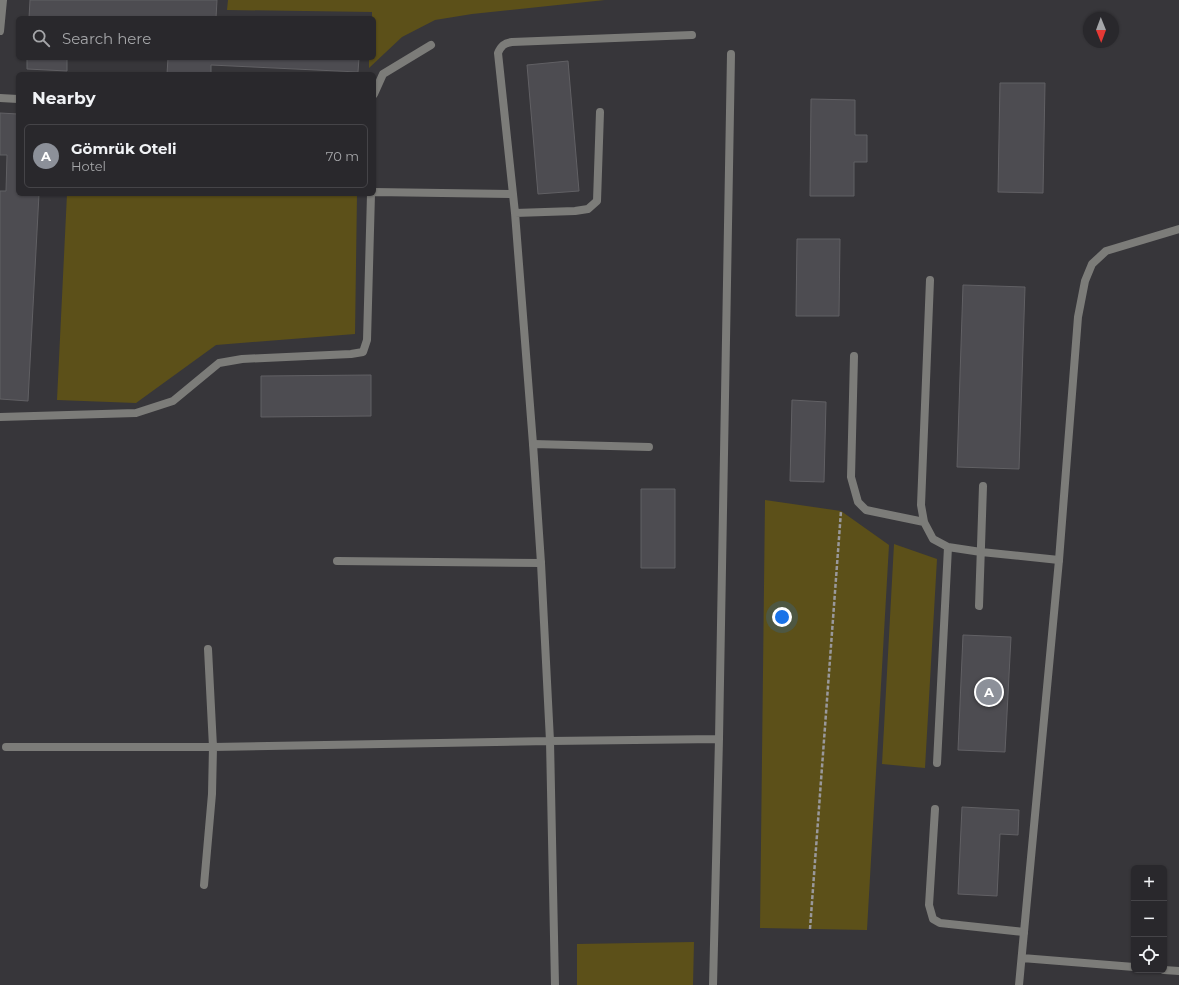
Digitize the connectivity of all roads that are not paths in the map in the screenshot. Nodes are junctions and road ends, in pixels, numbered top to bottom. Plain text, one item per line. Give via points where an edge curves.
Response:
1 (3, 0) edge
2 (0, 31) edge
3 (692, 34) dead end
4 (431, 45) dead end
5 (731, 54) dead end
6 (376, 90) edge
7 (0, 98) edge
8 (16, 99) edge
9 (600, 112) dead end
10 (376, 192) edge
11 (513, 194) junction
12 (371, 196) edge
13 (516, 213) junction
14 (1179, 229) edge
15 (930, 280) dead end
16 (854, 356) dead end
17 (0, 417) edge
18 (533, 444) junction
19 (649, 447) dead end
20 (983, 486) dead end
21 (924, 522) junction
22 (948, 547) junction
23 (981, 552) junction
24 (1059, 560) junction
25 (337, 561) dead end
26 (541, 563) junction
27 (979, 606) dead end
28 (208, 649) dead end
29 (719, 739) junction
30 (550, 740) junction
31 (6, 747) dead end
32 (213, 747) junction
33 (937, 763) dead end
34 (935, 809) dead end
35 (204, 885) dead end
36 (1024, 932) junction
37 (1022, 958) junction
38 (1131, 967) edge
39 (1167, 970) edge
40 (1179, 971) edge
41 (555, 985) edge
42 (713, 985) edge
43 (1019, 985) edge

1 - 2 street
3 - 11 street via 512,42 500,48 498,53
4 - 6 street via 383,74
5 - 29 street
7 - 8 street
9 - 13 street via 597,201 588,209 575,211
10 - 11 street
11 - 13 street
12 - 17 street via 367,340 363,352 219,363 173,401 136,413
13 - 18 street
14 - 24 street via 1106,251 1092,264 1085,281 1078,317
15 - 21 street via 920,505
16 - 21 street via 851,477 858,502 866,510
18 - 19 street
18 - 26 street
20 - 23 street
21 - 22 street via 933,538
22 - 23 street
22 - 33 street
23 - 24 street
23 - 27 street
24 - 36 street
25 - 26 street
26 - 30 street
28 - 32 street
29 - 30 street
29 - 42 street
30 - 32 street
30 - 41 street
31 - 32 street
32 - 35 street via 212,794
34 - 36 street via 929,905 933,919 940,923
36 - 37 street
37 - 38 street
37 - 43 street
39 - 40 street

